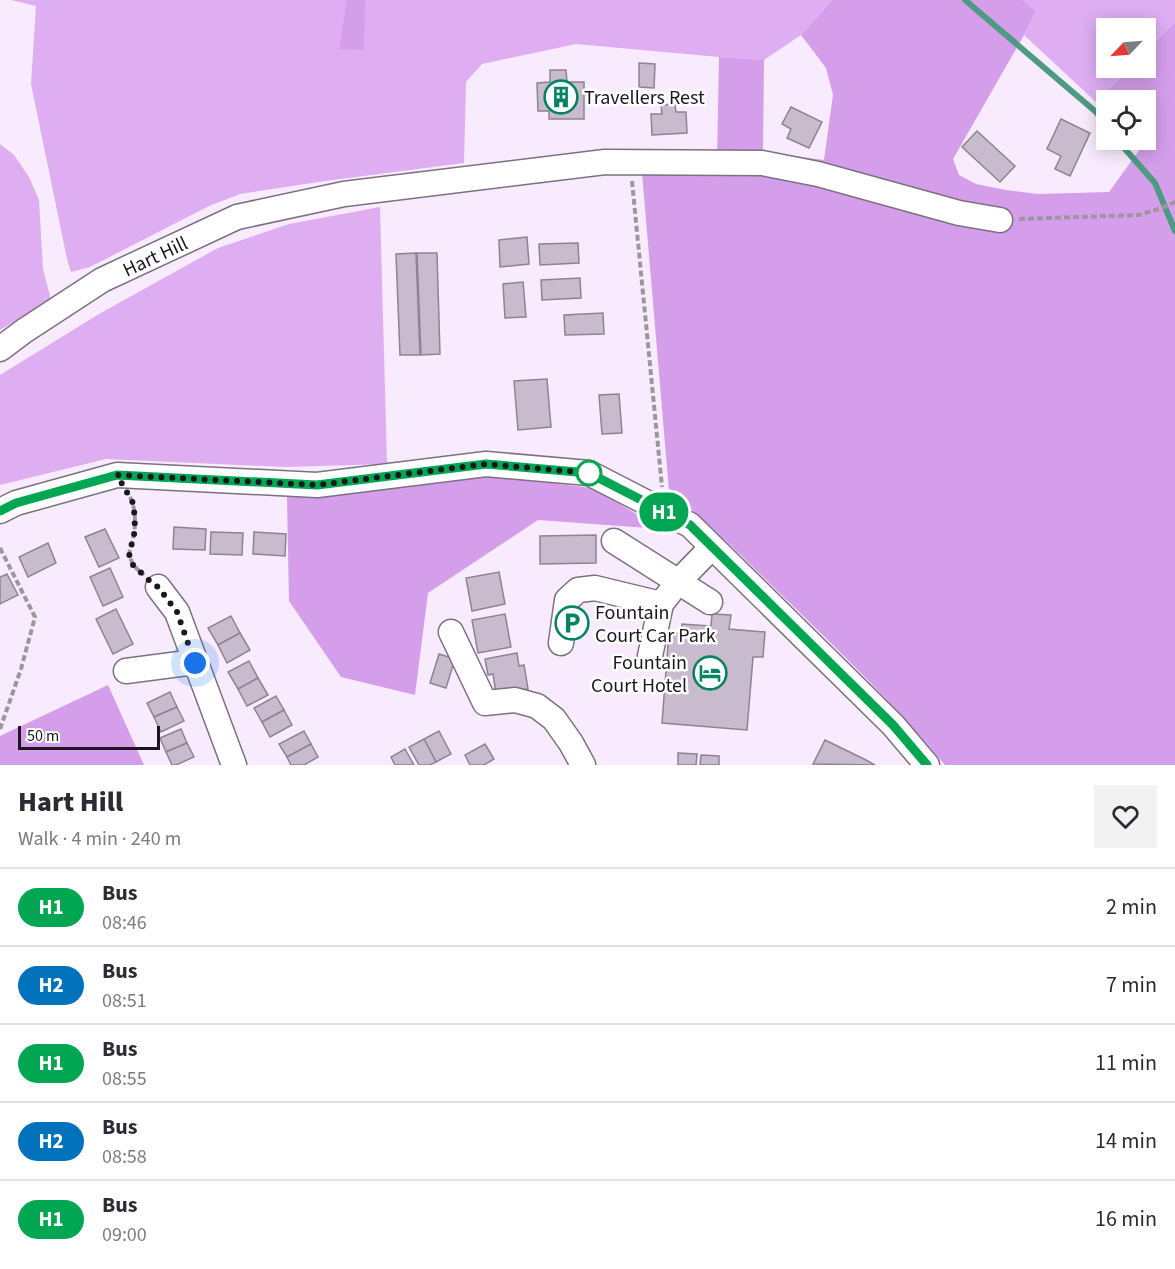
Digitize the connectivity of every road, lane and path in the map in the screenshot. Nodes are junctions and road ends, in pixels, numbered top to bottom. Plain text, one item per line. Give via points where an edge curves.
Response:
1 (631, 162) junction
2 (1175, 202) edge
3 (1000, 220) joint
4 (0, 349) edge
5 (117, 475) junction
6 (0, 511) edge
7 (664, 513) junction
8 (614, 541) dead end
9 (0, 548) edge
10 (712, 548) junction
11 (678, 582) junction
12 (158, 587) joint
13 (710, 602) dead end
14 (661, 604) junction
15 (451, 632) dead end
16 (561, 643) dead end
17 (650, 656) dead end
18 (195, 663) junction
19 (126, 671) dead end
20 (0, 729) edge
21 (234, 765) edge
22 (583, 765) edge
23 (927, 765) edge

1 - 3 street, Hart Hill via 762,163
1 - 4 street, Hart Hill via 344,194 237,217 102,280
1 - 7 path
2 - 3 path via 1139,215
5 - 6 street
5 - 7 street via 317,485 486,464 589,473
5 - 12 path via 133,503 134,536 129,554 133,565
7 - 10 street via 690,525
8 - 11 street
9 - 20 path via 34,617
10 - 11 street
10 - 23 street via 893,725
11 - 13 street
11 - 14 street
12 - 18 street via 177,612
14 - 16 street via 595,588 578,590 567,600
14 - 17 street
15 - 22 street via 485,703 515,700 537,706 555,719
18 - 19 street
18 - 21 street

